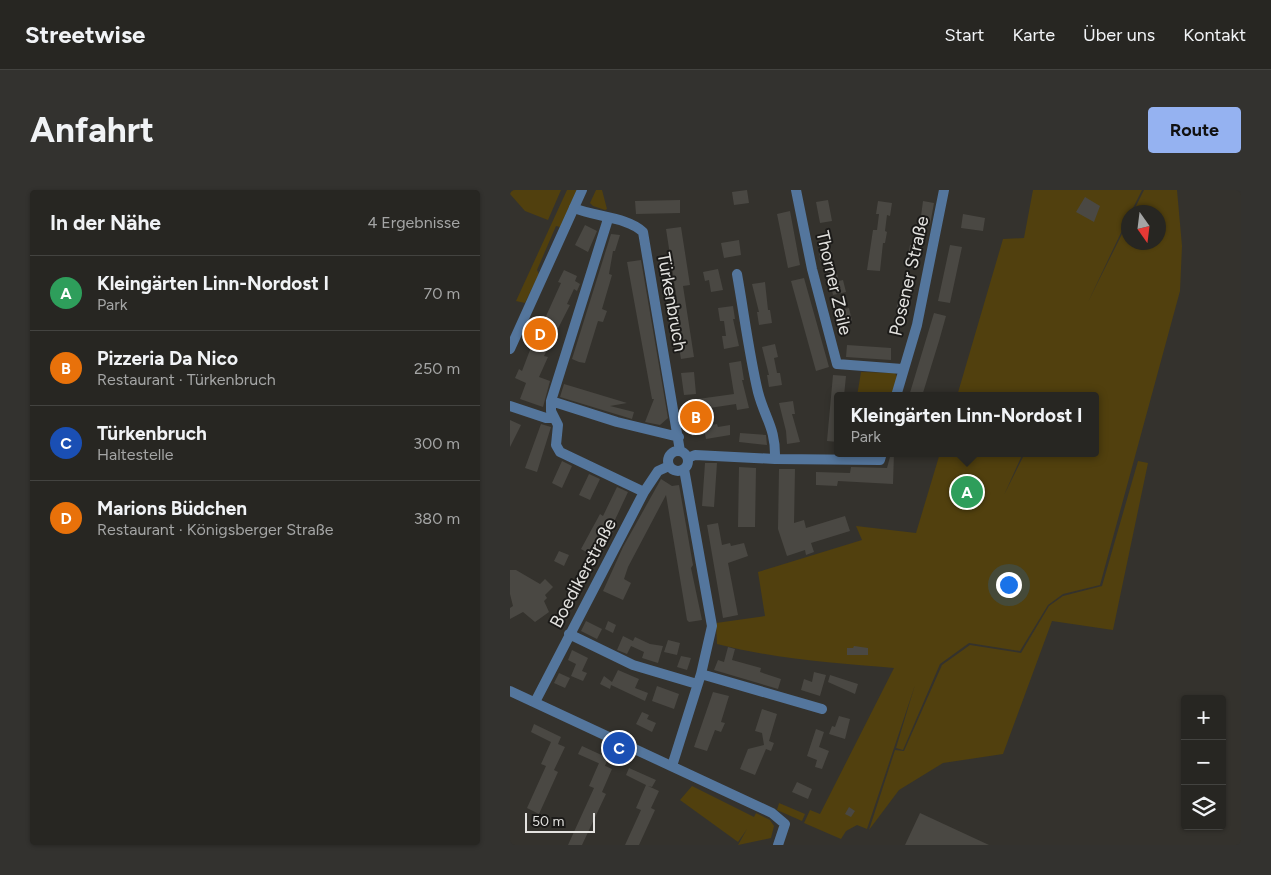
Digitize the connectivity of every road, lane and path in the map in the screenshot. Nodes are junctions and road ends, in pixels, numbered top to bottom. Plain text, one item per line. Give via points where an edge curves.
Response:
1 (582, 190) edge
2 (796, 190) edge
3 (944, 190) edge
4 (574, 208) junction
5 (608, 219) junction
6 (738, 274) dead end
7 (510, 349) edge
8 (902, 369) junction
9 (897, 392) edge
10 (551, 401) junction
11 (510, 406) edge
12 (554, 418) junction
13 (678, 436) junction
14 (684, 454) junction
15 (854, 457) edge
16 (775, 460) junction
17 (669, 466) junction
18 (684, 469) junction
19 (644, 492) junction
20 (569, 634) junction
21 (701, 674) junction
22 (697, 684) junction
23 (510, 691) edge
24 (535, 702) junction
25 (822, 709) dead end
26 (672, 766) junction
27 (778, 845) edge

1 - 4 street
2 - 8 street, Thorner Zeile via 812,269 837,364
3 - 8 street, Posener Straße via 917,325
4 - 5 street, Türkenbruch
4 - 7 street
5 - 10 street
5 - 13 street, Türkenbruch via 632,223 643,232
6 - 16 street via 759,394 772,424
8 - 9 street, Posener Straße
10 - 12 street
10 - 13 street via 617,422
11 - 12 street
12 - 19 street via 558,425 556,445 560,452
13 - 14 street, Türkenbruch
14 - 16 street
14 - 17 street via 673,452 668,456
14 - 18 street, Türkenbruch via 687,465
15 - 16 street
17 - 18 street via 676,471
17 - 19 street, Boedikerstraße via 658,471
18 - 21 street via 712,626
19 - 20 street, Boedikerstraße
20 - 22 street via 633,665
20 - 24 street, Boedikerstraße
21 - 22 street
21 - 25 street
22 - 26 street
23 - 24 street
24 - 26 street
26 - 27 street via 772,813 785,824

